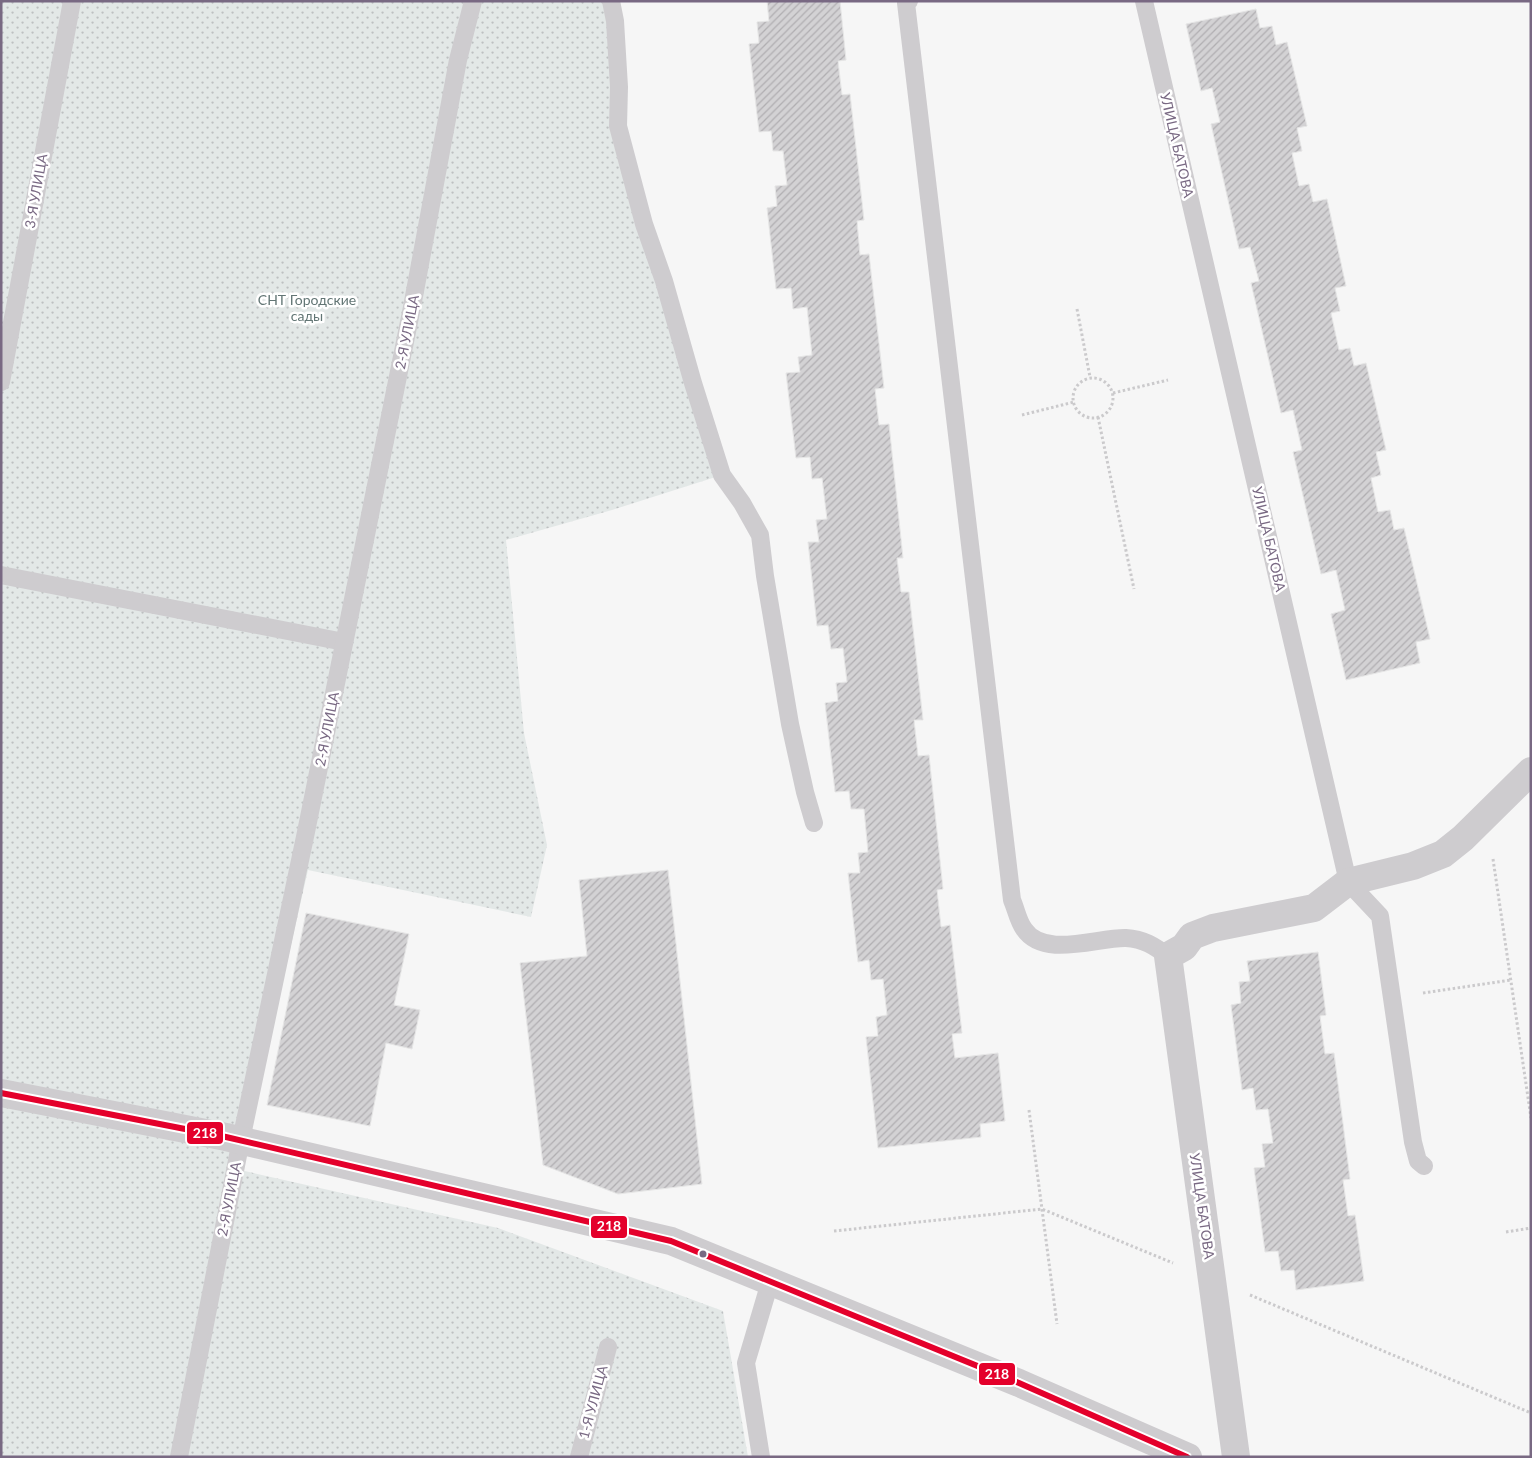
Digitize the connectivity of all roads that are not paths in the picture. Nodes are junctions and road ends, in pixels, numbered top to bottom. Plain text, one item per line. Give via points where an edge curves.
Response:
1 (72, 1) edge
2 (473, 1) edge
3 (611, 1) edge
4 (909, 1) edge
5 (1144, 1) edge
6 (1, 382) edge
7 (1, 575) edge
8 (344, 642) junction
9 (1531, 771) edge
10 (814, 823) dead end
11 (1348, 882) junction
12 (1168, 956) junction
13 (1, 1093) edge
14 (233, 1139) junction
15 (1424, 1166) dead end
16 (770, 1282) junction
17 (608, 1347) dead end
18 (179, 1457) edge
19 (579, 1457) edge
20 (761, 1457) edge
21 (1188, 1457) edge
22 (1236, 1457) edge

1 - 6 lane, 3-Я УЛИЦА
2 - 8 lane, 2-Я УЛИЦА via 458,60
3 - 10 lane via 619,87 618,126 644,224 722,476 760,535 790,724
4 - 12 lane via 906,3 1012,900 1024,930 1040,942 1074,945 1126,938 1148,942
5 - 11 lane, УЛИЦА БАТОВА
7 - 8 lane
8 - 14 lane, 2-Я УЛИЦА
9 - 11 street via 1443,854 1413,866
11 - 12 street via 1314,908 1213,928 1192,936 1184,947
11 - 15 lane via 1380,916 1413,1142 1418,1161
12 - 22 street, УЛИЦА БАТОВА
13 - 14 street
14 - 16 street via 671,1241
14 - 18 lane, 2-Я УЛИЦА
16 - 20 lane via 746,1363
16 - 21 street via 1019,1383
17 - 19 lane, 1-Я УЛИЦА

